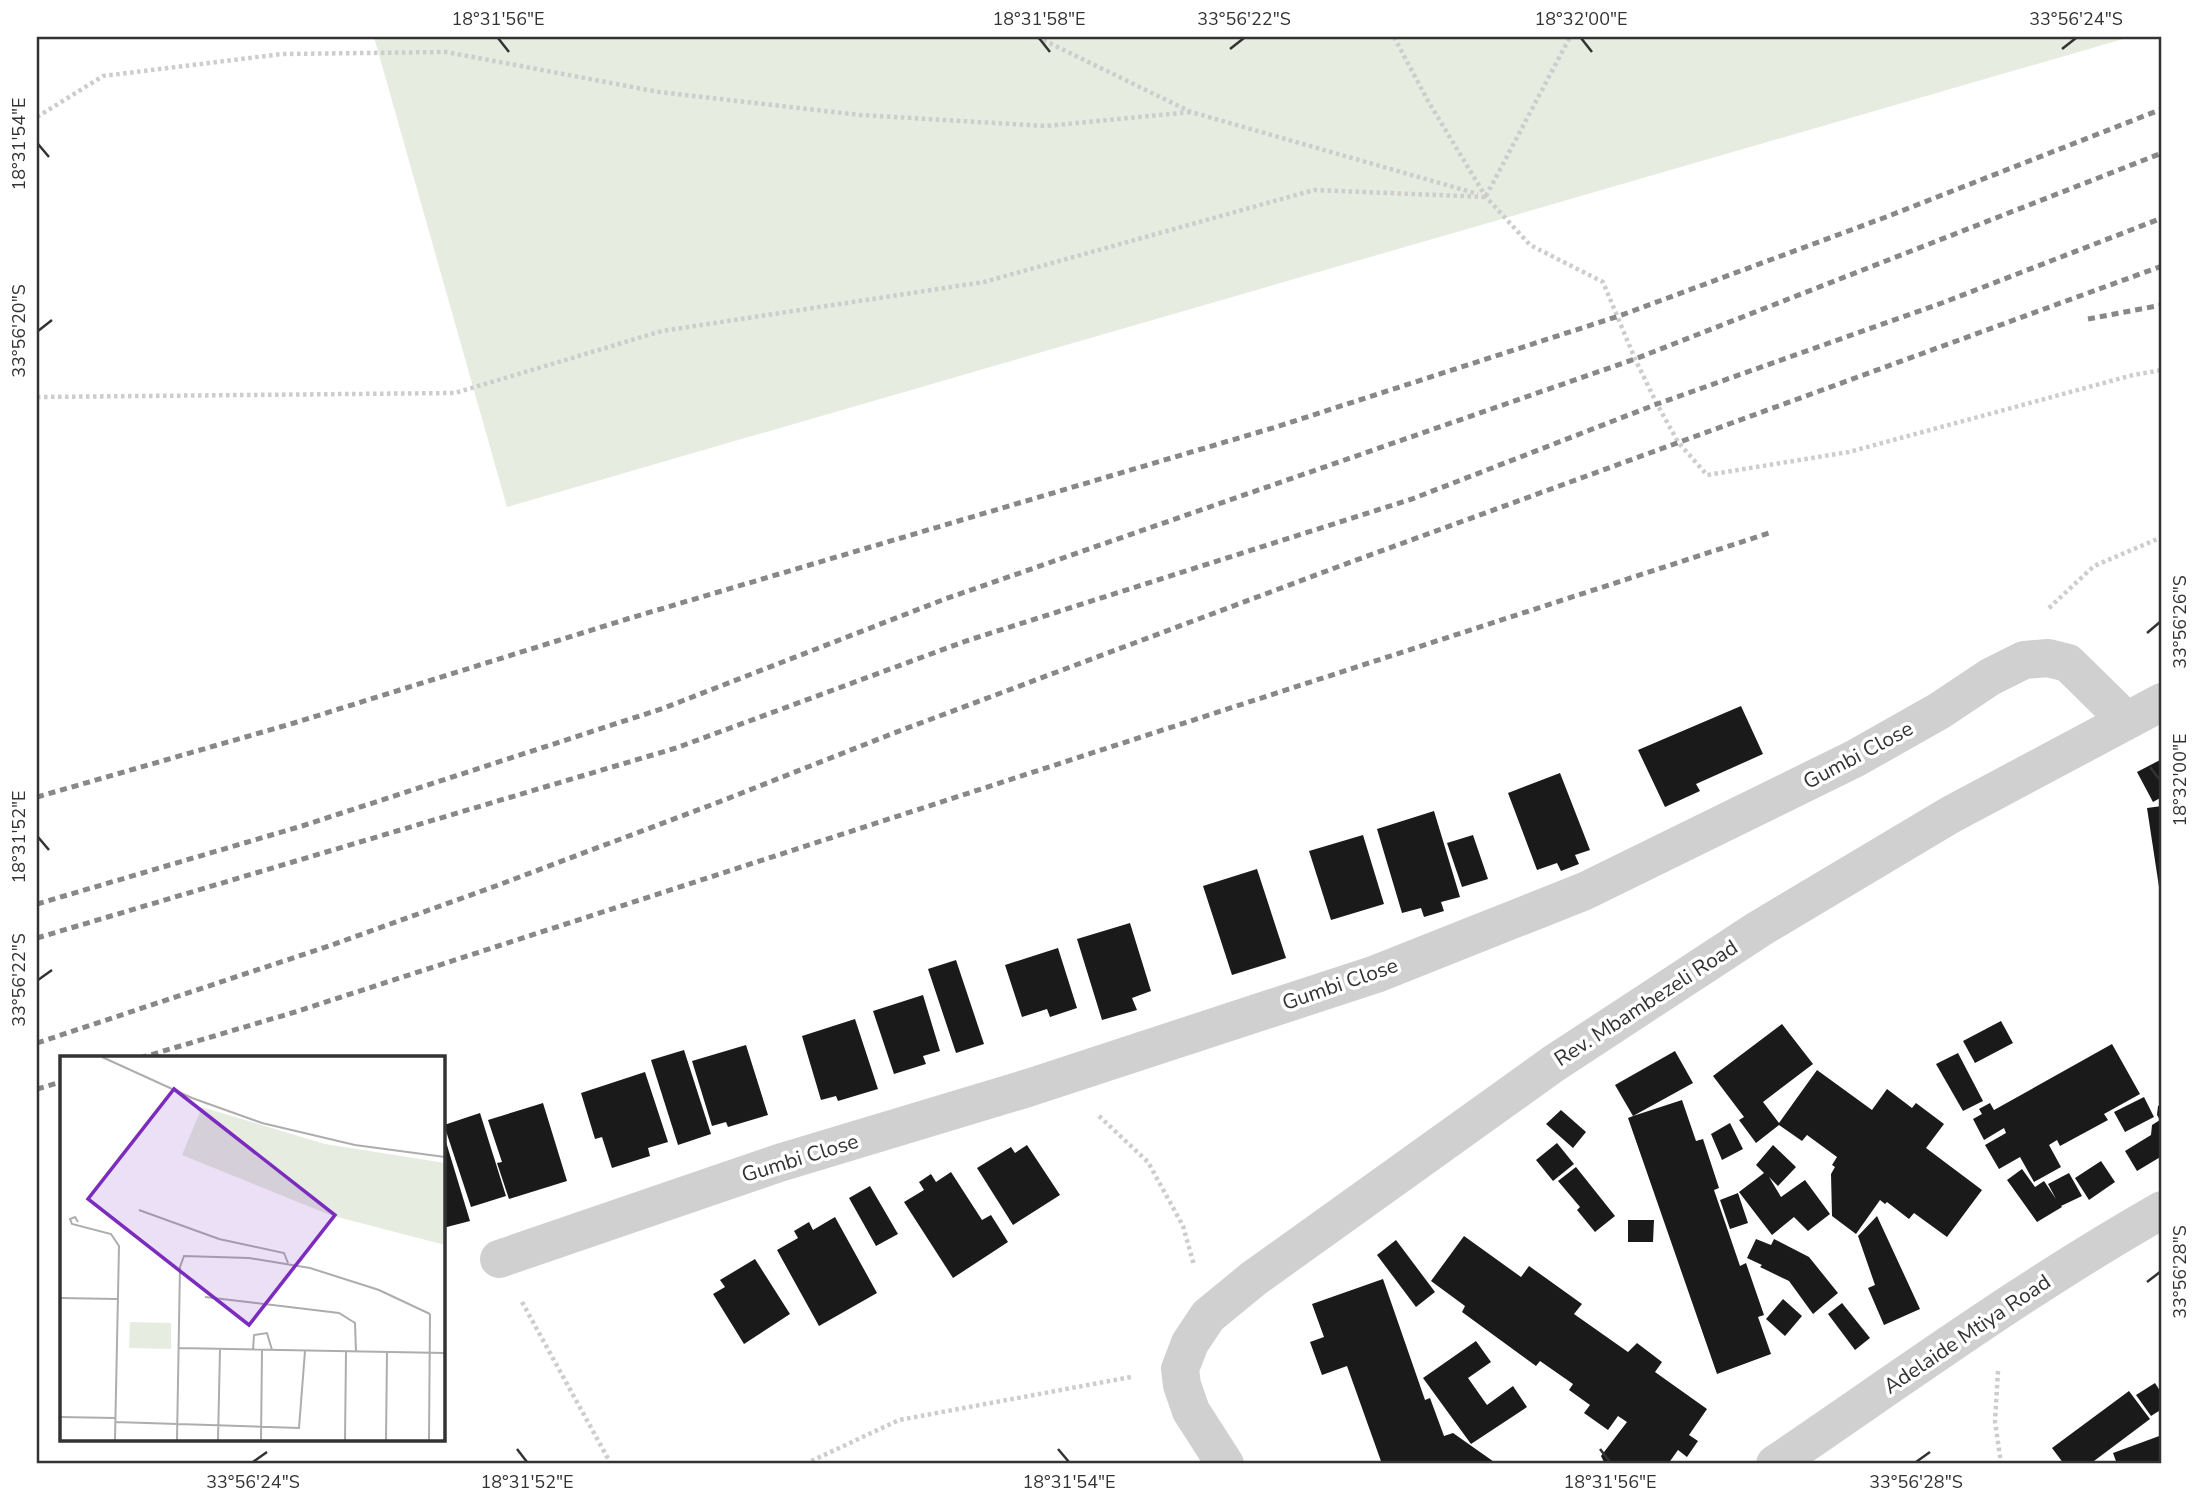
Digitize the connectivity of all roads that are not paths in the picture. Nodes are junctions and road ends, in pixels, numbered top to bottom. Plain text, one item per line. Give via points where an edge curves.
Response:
1 (2162, 702) edge
2 (2126, 720) junction
3 (2162, 1210) edge
4 (499, 1259) road end
5 (1225, 1464) edge
6 (1775, 1464) edge

1 - 2 street, Rev. Mbambezeli Road
2 - 4 street, Gumbi Close via 2068,663 2048,658 2024,660 1854,759 1586,891 1376,974 1028,1088 779,1163
2 - 5 street, Rev. Mbambezeli Road via 1950,815 1759,929 1553,1064 1208,1316 1180,1368 1191,1411
3 - 6 street, Adelaide Mtiya Road via 1993,1316

